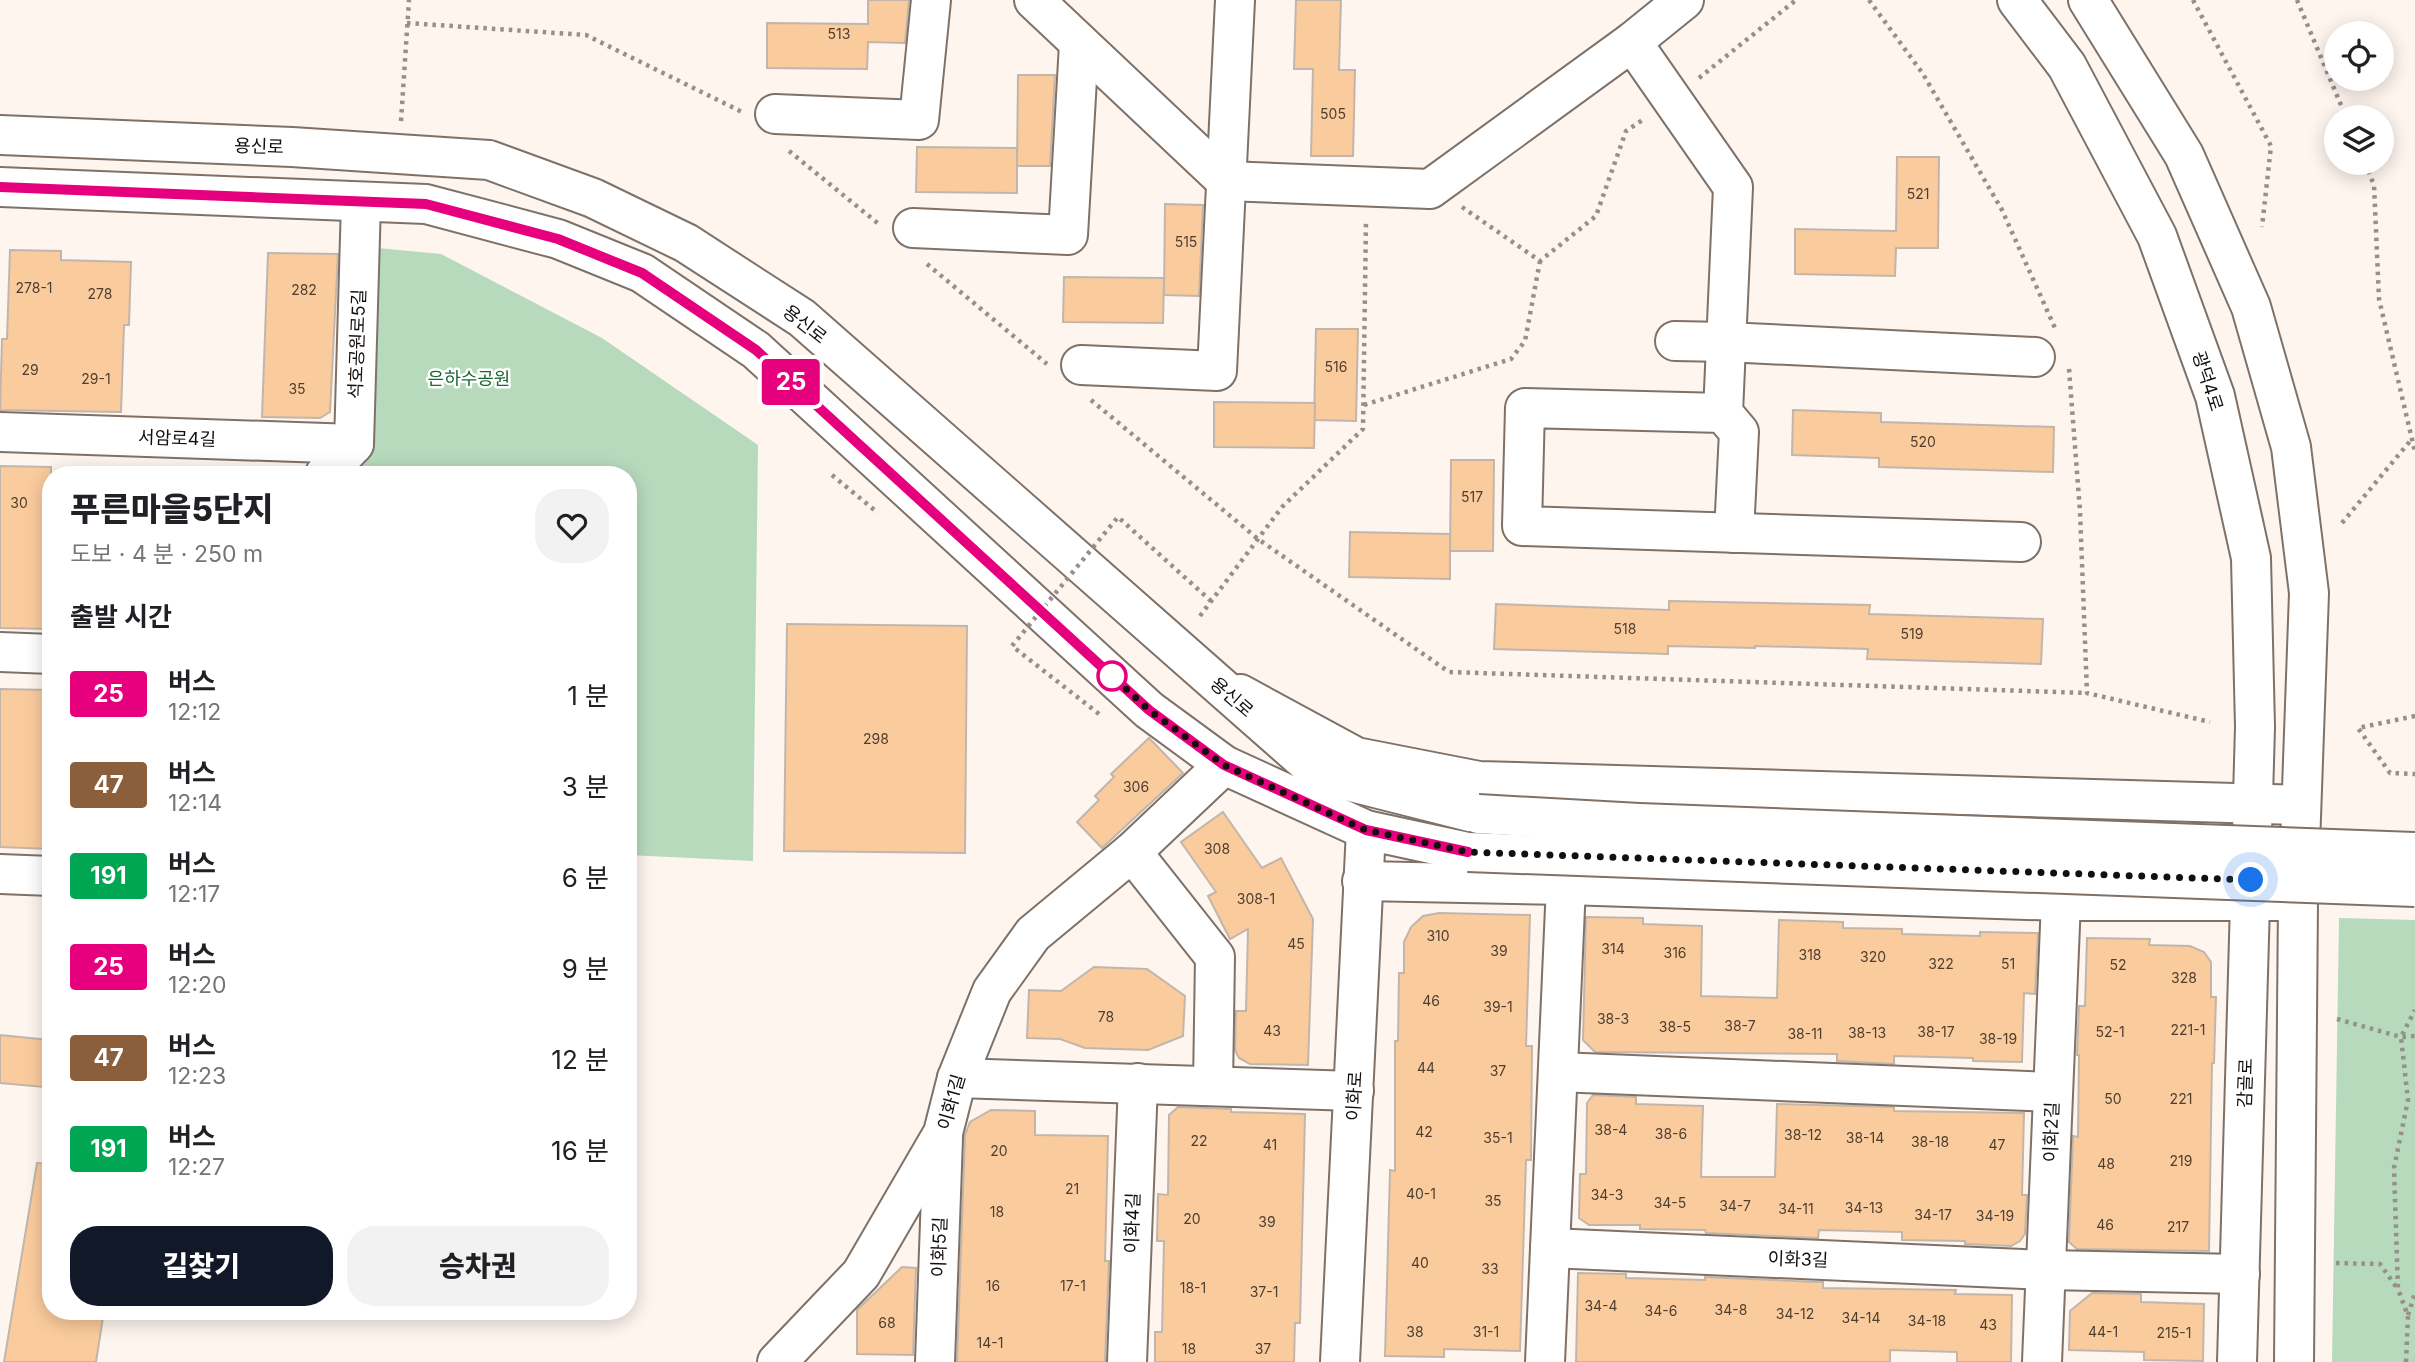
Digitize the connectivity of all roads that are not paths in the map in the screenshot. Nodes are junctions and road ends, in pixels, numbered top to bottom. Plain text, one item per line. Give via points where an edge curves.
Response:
1 (931, 0) edge
2 (1034, 0) edge
3 (1235, 0) edge
4 (1684, 0) edge
5 (2017, 0) edge
6 (2088, 0) edge
7 (1632, 42) junction
8 (1079, 44) junction
9 (767, 125) road end
10 (0, 135) edge
11 (1226, 181) junction
12 (0, 187) edge
13 (361, 202) junction
14 (908, 240) road end
15 (1675, 341) dead end
16 (1726, 342) junction
17 (2054, 349) road end
18 (1074, 377) road end
19 (1723, 413) junction
20 (0, 432) edge
21 (354, 444) junction
22 (333, 466) edge
23 (1734, 533) junction
24 (2021, 542) dead end
25 (0, 652) edge
26 (42, 654) edge
27 (1209, 677) junction
28 (1224, 765) junction
29 (2252, 804) junction
30 (2301, 805) junction
31 (1366, 830) junction
32 (1132, 852) junction
33 (2415, 852) edge
34 (0, 874) edge
35 (42, 876) edge
36 (1362, 881) junction
37 (1566, 885) junction
38 (2415, 887) edge
39 (2250, 900) junction
40 (2061, 901) junction
41 (2298, 901) junction
42 (1558, 1072) junction
43 (957, 1078) junction
44 (1138, 1083) junction
45 (1213, 1086) junction
46 (1354, 1091) junction
47 (2053, 1093) junction
48 (943, 1133) junction
49 (1550, 1248) junction
50 (2047, 1270) junction
51 (2240, 1274) junction
52 (777, 1362) edge
53 (935, 1362) edge
54 (1127, 1362) edge
55 (1340, 1362) edge
56 (1545, 1362) edge
57 (2042, 1362) edge
58 (2237, 1362) edge
59 (2294, 1362) edge

1 - 9 main road via 919,120
2 - 8 main road
3 - 11 main road
4 - 7 main road
5 - 29 main road, 광덕4로 via 2067,66 2157,236 2215,396 2251,558
6 - 30 main road via 2184,155 2251,307 2291,447 2309,593
7 - 11 main road via 1430,189
7 - 16 main road via 1733,187
8 - 11 main road
8 - 14 main road via 1068,235
10 - 27 main road, 용신로 via 489,160 593,198 686,243 802,318
11 - 18 main road via 1217,371
12 - 13 main road
13 - 21 main road, 석호공원로5길
13 - 28 main road via 426,204 558,239 642,273 756,350 1149,710
15 - 16 main road
16 - 17 main road
16 - 19 main road
19 - 23 main road via 1739,432
19 - 23 main road via 1525,408 1522,526
20 - 21 main road, 서암로4길
21 - 22 main road
23 - 24 main road
25 - 26 main road
27 - 29 main road via 1356,757 1479,781
27 - 33 main road, 용신로, bridge via 1320,774 1478,814
28 - 31 main road
28 - 32 main road, 이화1길
29 - 30 main road
29 - 39 main road, 감골로
30 - 41 main road
31 - 36 main road, 이화로
31 - 38 main road, bridge via 1468,852
32 - 43 main road, 이화1길 via 1033,934 992,991
32 - 45 main road via 1215,957
34 - 35 main road
36 - 37 main road
36 - 46 main road, 이화로
37 - 40 main road
37 - 42 main road
39 - 40 main road
39 - 41 main road
39 - 51 main road, 감골로
40 - 47 main road, 이화2길
41 - 59 main road
42 - 47 main road
42 - 49 main road
43 - 44 main road
43 - 48 main road, 이화1길
44 - 45 main road
44 - 54 main road, 이화4길
45 - 46 main road
46 - 55 main road, 이화로
47 - 50 main road, 이화2길
48 - 52 main road, 이화1길 via 861,1274
48 - 53 main road, 이화5길
49 - 50 main road, 이화3길
49 - 56 main road
50 - 51 main road, 이화3길
50 - 57 main road, 이화2길
51 - 58 main road, 감골로

